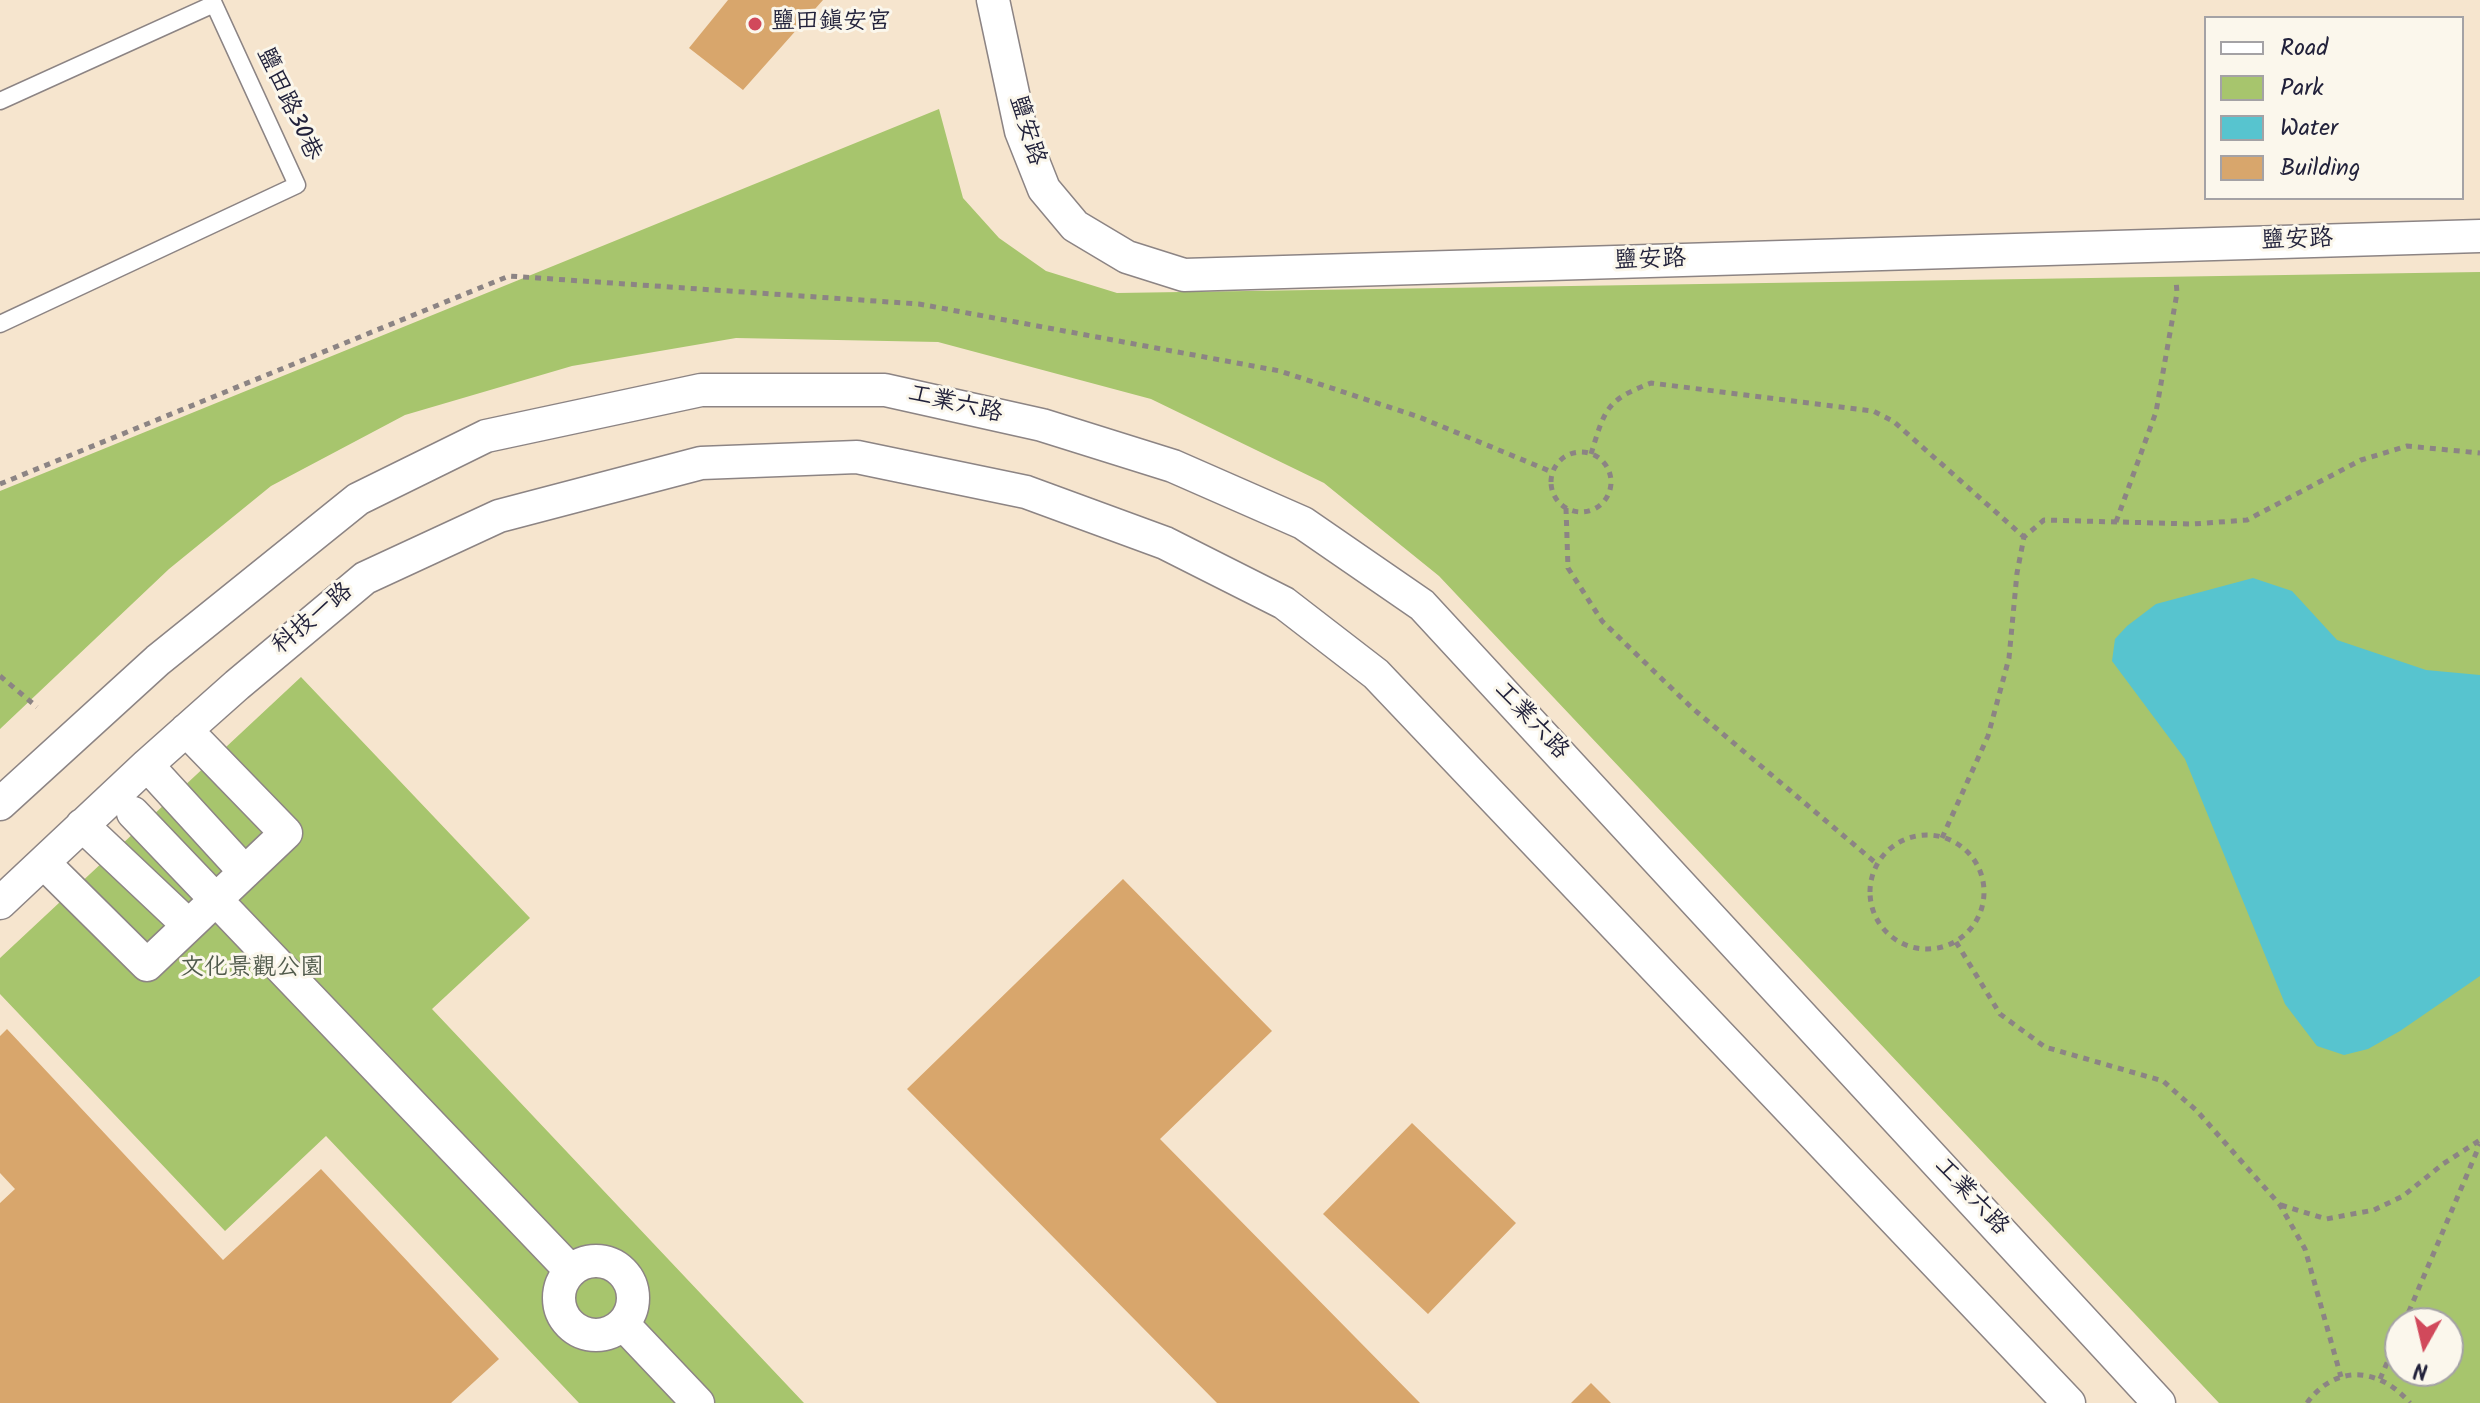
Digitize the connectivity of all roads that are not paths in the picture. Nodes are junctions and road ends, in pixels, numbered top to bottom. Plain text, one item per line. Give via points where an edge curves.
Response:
1 (993, 0) edge
2 (0, 101) edge
3 (2480, 236) edge
4 (0, 324) edge
5 (186, 730) junction
6 (147, 765) junction
7 (0, 804) edge
8 (133, 813) dead end
9 (82, 825) junction
10 (44, 863) junction
11 (245, 872) junction
12 (216, 899) junction
13 (0, 903) edge
14 (188, 925) junction
15 (571, 1271) junction
16 (623, 1324) junction
17 (698, 1403) edge
18 (2069, 1403) edge
19 (2159, 1403) edge

1 - 3 street, 鹽安路 via 1021,131 1044,189 1075,226 1127,257 1184,275
2 - 4 lane, 鹽田路30巷 via 214,4 297,185
5 - 6 street, 科技一路
5 - 11 street via 286,833
5 - 18 street, 科技一路 via 365,578 499,516 701,463 857,457 1026,492 1165,543 1284,603 1376,674
6 - 9 street, 科技一路
6 - 11 street
7 - 19 street, 工業六路 via 158,660 358,499 486,436 701,390 885,390 1042,425 1173,466 1303,523 1422,605
8 - 12 street
9 - 10 street, 科技一路
9 - 14 street
10 - 13 street, 科技一路
10 - 14 street via 147,965
11 - 12 street
12 - 14 street
12 - 15 street
15 - 16 street via 594,1261 618,1268 627,1277 633,1301
15 - 16 street via 558,1303 569,1324 590,1336 613,1332
16 - 17 street

